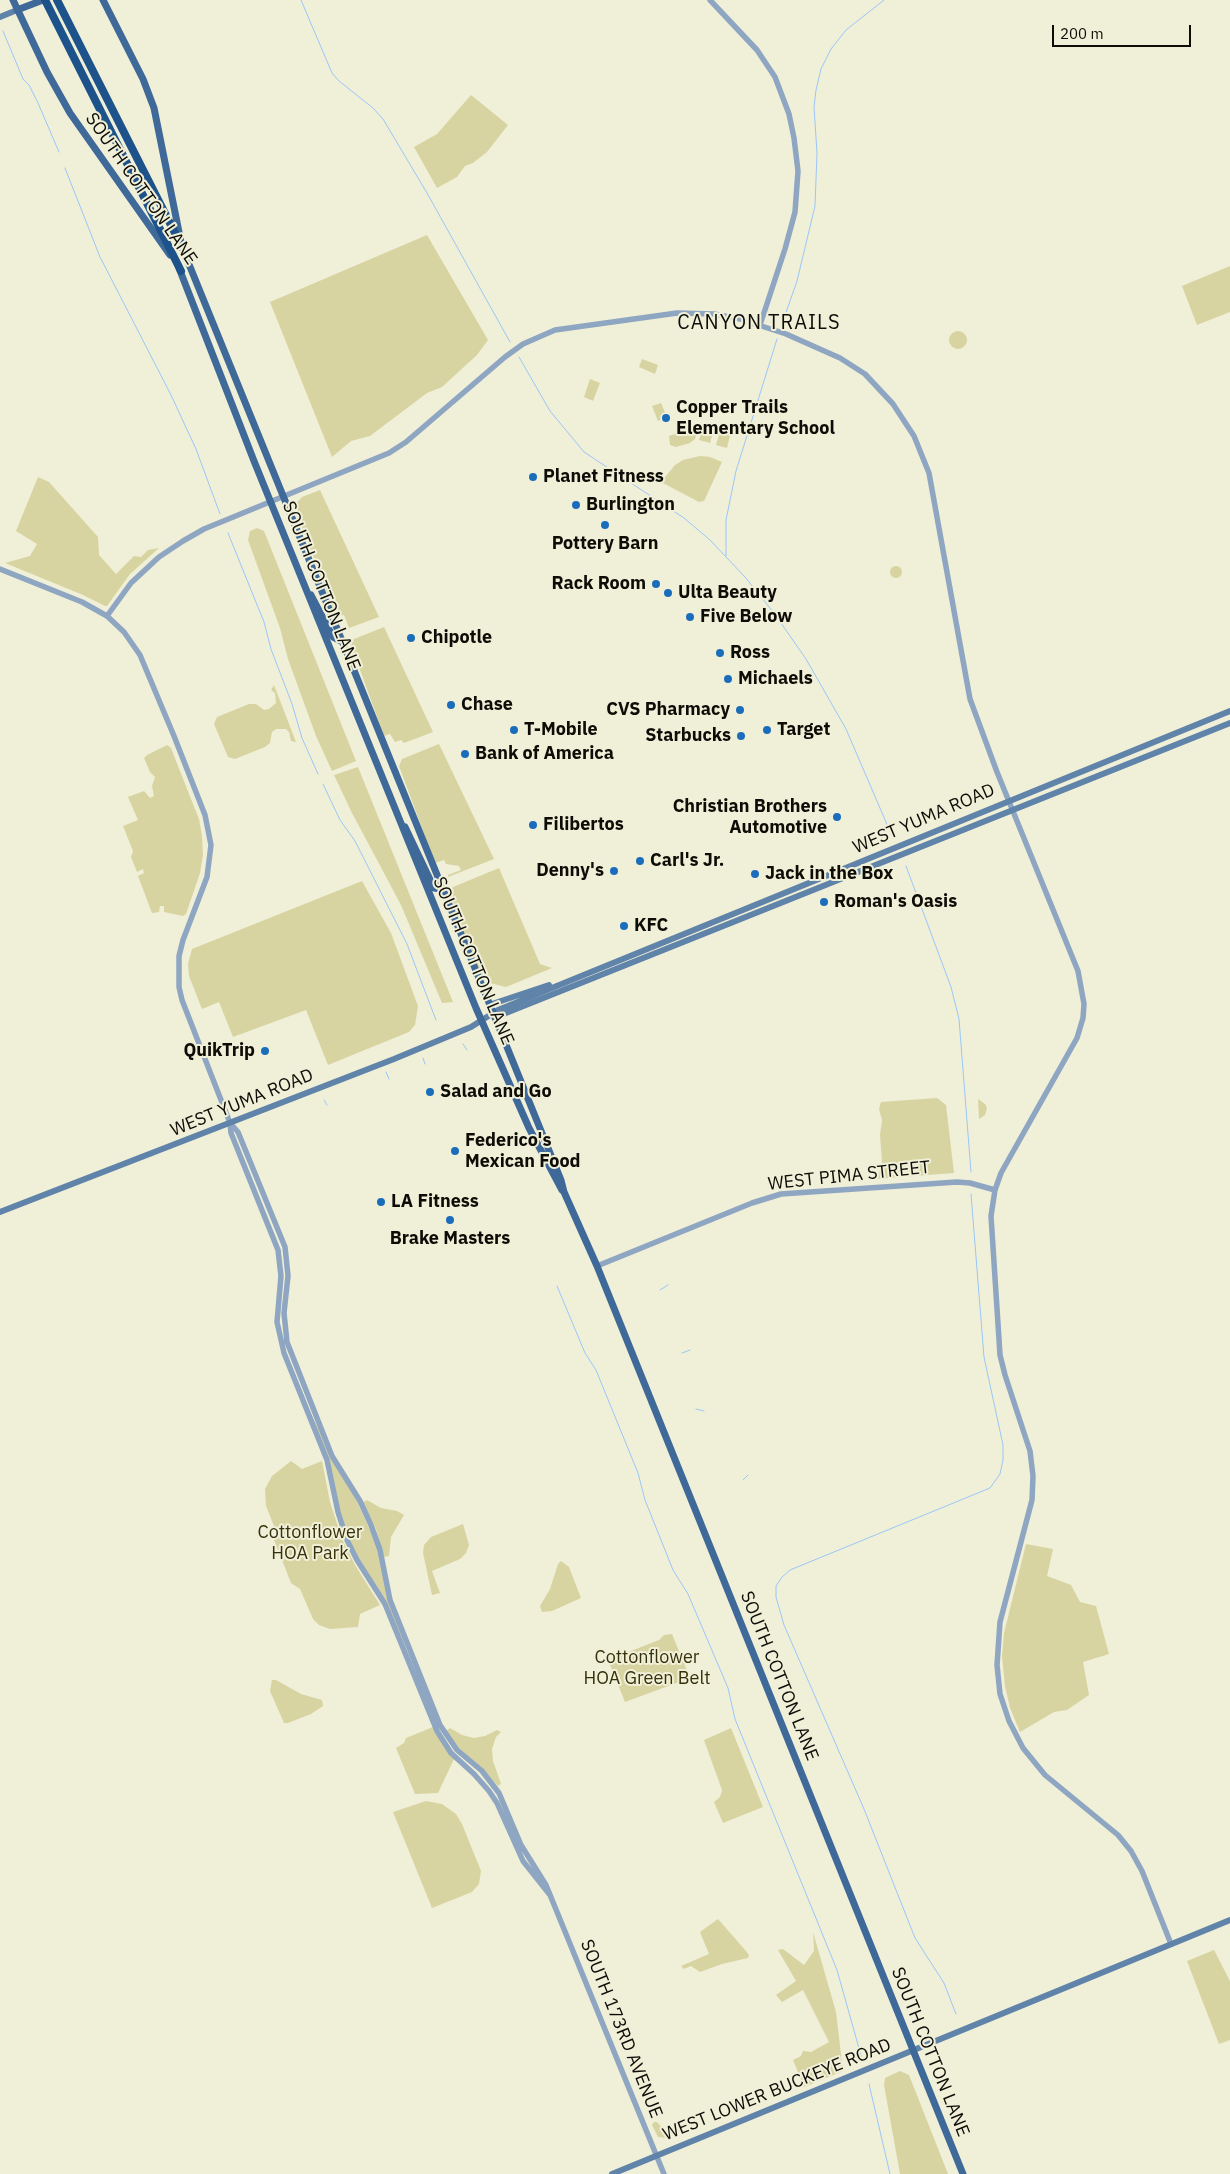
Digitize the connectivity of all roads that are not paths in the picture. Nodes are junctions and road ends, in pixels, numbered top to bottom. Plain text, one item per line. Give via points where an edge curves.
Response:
1 (12, 0) edge
2 (44, 0) edge
3 (103, 0) edge
4 (710, 0) edge
5 (58, 2) edge
6 (18, 10) junction
7 (0, 17) edge
8 (182, 248) junction
9 (181, 270) junction
10 (760, 324) junction
11 (283, 497) junction
12 (271, 502) junction
13 (0, 569) edge
14 (304, 585) junction
15 (107, 616) junction
16 (341, 641) junction
17 (1230, 711) edge
18 (1230, 723) edge
19 (388, 757) junction
20 (376, 762) junction
21 (1009, 800) junction
22 (1014, 811) junction
23 (398, 816) junction
24 (878, 855) junction
25 (833, 882) junction
26 (442, 889) junction
27 (661, 943) junction
28 (584, 982) junction
29 (552, 987) junction
30 (489, 1005) junction
31 (493, 1014) junction
32 (481, 1021) junction
33 (521, 1111) junction
34 (230, 1123) junction
35 (547, 1146) junction
36 (995, 1190) junction
37 (564, 1192) junction
38 (0, 1212) edge
39 (597, 1266) junction
40 (550, 1895) junction
41 (1230, 1920) edge
42 (1171, 1944) junction
43 (913, 2050) junction
44 (657, 2156) junction
45 (612, 2174) edge
46 (664, 2174) edge
47 (963, 2174) edge

1 - 6 main road, SOUTH COTTON LANE
2 - 6 main road
2 - 9 highway
3 - 8 main road, SOUTH COTTON LANE via 154,108
4 - 10 street via 764,60 782,93 792,124 798,171 795,212
5 - 8 highway
6 - 7 main road
6 - 9 main road, SOUTH COTTON LANE via 70,113
8 - 11 main road, SOUTH COTTON LANE
9 - 12 main road, SOUTH COTTON LANE
10 - 11 street via 714,314 677,313 555,330 515,350 400,446 378,459
10 - 21 street via 826,351 865,374 893,404 914,436 930,481 968,692
11 - 12 street
11 - 16 main road, SOUTH COTTON LANE
12 - 14 main road, SOUTH COTTON LANE
12 - 15 street via 204,529 158,558 131,583
13 - 15 street, SOUTH 173RD AVENUE via 82,602
14 - 16 main road via 317,602 333,637
14 - 20 main road, SOUTH COTTON LANE
15 - 34 street, SOUTH 173RD AVENUE via 124,632 140,655 209,828 209,868 183,940 179,956 179,987
16 - 19 main road, SOUTH COTTON LANE
17 - 21 main road, WEST YUMA ROAD
18 - 22 main road, WEST YUMA ROAD
19 - 20 main road
19 - 26 main road, SOUTH COTTON LANE
20 - 23 main road, SOUTH COTTON LANE
21 - 22 street
21 - 24 main road, WEST YUMA ROAD
22 - 25 main road, WEST YUMA ROAD
22 - 36 street via 1078,971 1083,1011 1078,1038 1016,1145
23 - 26 main road via 410,834 434,888
23 - 32 main road, SOUTH COTTON LANE
24 - 25 main road via 876,861 837,877
24 - 27 main road, WEST YUMA ROAD
25 - 28 main road, WEST YUMA ROAD
26 - 30 main road, SOUTH COTTON LANE
27 - 28 main road via 659,949
27 - 29 main road, WEST YUMA ROAD
28 - 31 main road, WEST YUMA ROAD via 501,1016
29 - 30 main road via 548,985
29 - 31 main road, WEST YUMA ROAD
30 - 31 main road, SOUTH COTTON LANE
31 - 32 main road, WEST YUMA ROAD
31 - 35 main road, SOUTH COTTON LANE
32 - 33 main road, SOUTH COTTON LANE
32 - 34 main road, WEST YUMA ROAD
33 - 35 main road via 528,1113
33 - 37 main road, SOUTH COTTON LANE
34 - 38 main road, WEST YUMA ROAD
34 - 40 street, SOUTH 173RD AVENUE via 238,1132 284,1246 288,1276 284,1313 287,1342 332,1456 371,1525 380,1550 390,1600 440,1725 457,1750 482,1771 499,1793 521,1845
34 - 40 street, SOUTH 173RD AVENUE via 231,1133 278,1250 281,1276 277,1322 282,1347 326,1460 347,1540 383,1600 440,1736 451,1753 489,1791 523,1861
35 - 37 main road, SOUTH COTTON LANE
36 - 39 street, WEST PIMA STREET via 965,1182 772,1196
36 - 42 street via 991,1216 1000,1355 1030,1451 1033,1476 1032,1500 1000,1622 997,1665 1000,1694 1015,1734 1027,1754 1045,1775 1118,1834 1131,1851
37 - 39 main road, SOUTH COTTON LANE
39 - 43 main road, SOUTH COTTON LANE
40 - 44 street, SOUTH 173RD AVENUE
41 - 42 main road, WEST LOWER BUCKEYE ROAD
42 - 43 main road, WEST LOWER BUCKEYE ROAD
43 - 44 main road, WEST LOWER BUCKEYE ROAD
43 - 47 main road, SOUTH COTTON LANE
44 - 45 main road, WEST LOWER BUCKEYE ROAD
44 - 46 street, SOUTH 173RD AVENUE

